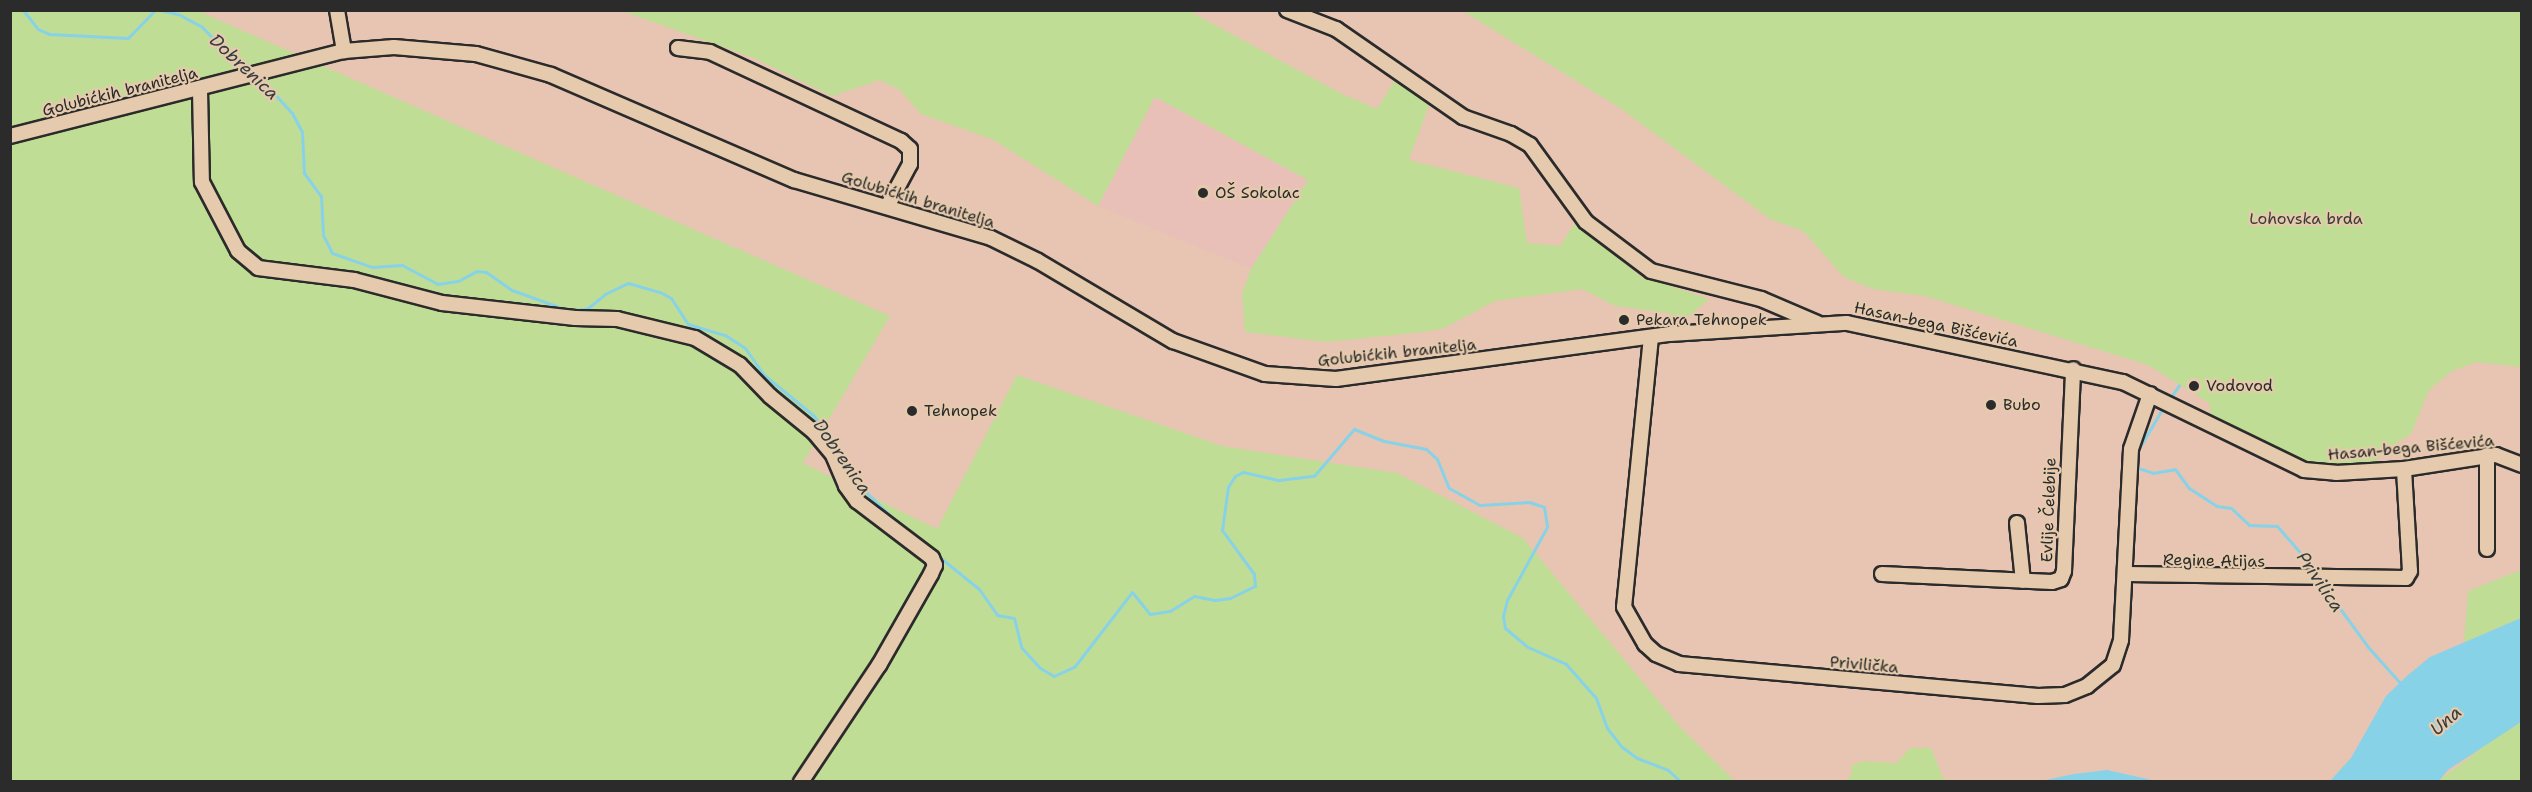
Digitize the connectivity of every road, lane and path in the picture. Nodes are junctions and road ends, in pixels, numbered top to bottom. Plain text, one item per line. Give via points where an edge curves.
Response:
1 (337, 10) edge
2 (1287, 10) edge
3 (678, 48) dead end
4 (344, 51) junction
5 (206, 88) junction
6 (10, 136) edge
7 (888, 205) junction
8 (1817, 323) junction
9 (1651, 337) junction
10 (2073, 369) junction
11 (2150, 394) junction
12 (2487, 455) junction
13 (2522, 465) edge
14 (2404, 469) junction
15 (2017, 523) dead end
16 (2487, 549) dead end
17 (1882, 574) dead end
18 (2127, 574) junction
19 (2023, 581) junction
20 (801, 782) edge

1 - 4 street
2 - 8 street via 1336,29 1463,117 1525,141 1536,150 1586,222 1651,271 1761,299
3 - 7 street via 710,52 901,141 910,149 910,164
4 - 5 street, Golubićkih branitelja
4 - 7 street, Golubićkih branitelja via 394,46 514,62 794,180
5 - 6 street, Golubićkih branitelja
5 - 20 street via 202,182 238,251 258,268 354,280 442,303 617,319 695,338 740,365 814,432 833,455 857,501 932,558 931,574 879,665
7 - 9 street, Golubićkih branitelja via 991,238 1038,261 1173,341 1265,374 1336,379
8 - 9 street, Golubićkih branitelja
8 - 10 street, Hasan-bega Bišćevića via 1866,326
9 - 18 street, Privilička via 1624,607 1635,631 1665,659 1860,682 2064,695 2098,680 2113,665 2121,640
10 - 11 street, Hasan-bega Bišćevića
10 - 19 street, Evlije Čelebije via 2064,571 2061,579 2052,582
11 - 14 street, Hasan-bega Bišćevića via 2262,453 2304,470 2336,473
11 - 18 street, Privilička via 2131,449
12 - 13 street, Hasan-bega Bišćevića
12 - 14 street, Hasan-bega Bišćevića
12 - 16 street
14 - 18 street, Regine Atijas via 2410,570 2406,578
15 - 19 street
17 - 19 street, Evlije Čelebije

